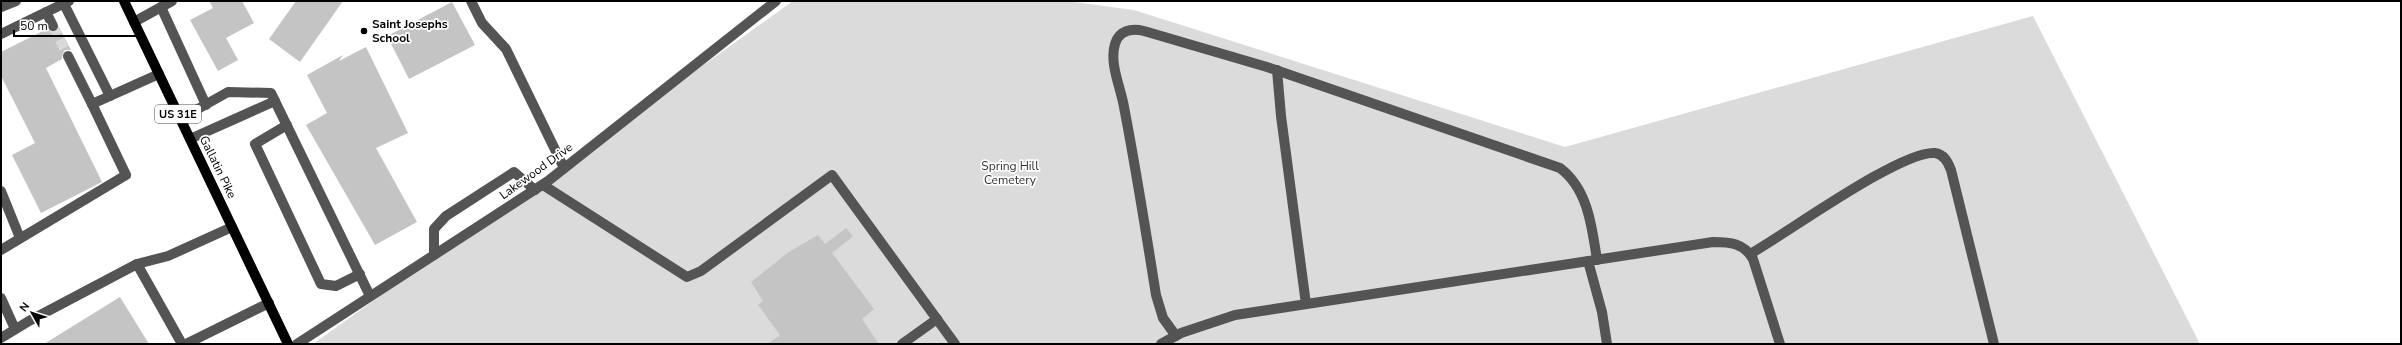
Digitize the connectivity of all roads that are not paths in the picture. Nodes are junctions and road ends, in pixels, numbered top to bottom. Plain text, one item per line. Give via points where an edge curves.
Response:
1 (16, 1) edge
2 (124, 1) edge
3 (172, 1) edge
4 (471, 1) edge
5 (776, 1) edge
6 (66, 2) edge
7 (1, 7) edge
8 (161, 7) junction
9 (46, 12) junction
10 (134, 22) junction
11 (53, 26) tunnel mouth
12 (1, 34) edge
13 (68, 56) tunnel mouth
14 (1277, 70) junction
15 (159, 74) junction
16 (110, 96) junction
17 (275, 101) junction
18 (92, 104) junction
19 (206, 105) junction
20 (180, 119) junction
21 (287, 125) junction
22 (190, 139) junction
23 (564, 168) junction
24 (539, 187) junction
25 (1, 191) edge
26 (232, 228) junction
27 (20, 238) junction
28 (1, 250) edge
29 (1750, 254) junction
30 (434, 255) junction
31 (1592, 261) junction
32 (137, 264) junction
33 (360, 274) junction
34 (370, 296) junction
35 (1, 298) edge
36 (268, 302) junction
37 (1306, 304) junction
38 (937, 319) junction
39 (16, 329) junction
40 (1176, 336) junction
41 (1, 338) edge
42 (182, 344) edge
43 (186, 344) edge
44 (288, 344) edge
45 (297, 344) edge
46 (902, 344) edge
47 (955, 344) edge
48 (1161, 344) edge
49 (1607, 344) edge
50 (1780, 344) edge
51 (1994, 344) edge

1 - 7 street
2 - 10 main road, Gallatin Pike / US 31E
3 - 8 street
4 - 23 street via 482,23 506,49
5 - 23 street, Lakewood Drive
6 - 9 street
6 - 16 street
8 - 10 street
8 - 19 street
9 - 11 street
9 - 12 street
10 - 15 main road, Gallatin Pike / US 31E
13 - 18 street
14 - 31 street via 1560,168 1571,176 1580,190 1592,228
14 - 37 street
14 - 40 street via 1135,29 1122,33 1115,44 1115,65 1156,295 1163,318
15 - 16 street
15 - 20 main road, Gallatin Pike / US 31E
16 - 18 street
17 - 19 street via 271,93 228,92
17 - 21 street
17 - 22 street
18 - 27 street via 126,175
19 - 20 street
20 - 22 main road, Gallatin Pike / US 31E
21 - 33 street
21 - 33 street via 255,144 321,284 336,286
22 - 26 main road, Gallatin Pike / US 31E
23 - 24 street, Lakewood Drive
24 - 30 street, Lakewood Drive
24 - 30 street via 514,172 446,216 434,229
24 - 38 street via 687,277 701,271 832,175
25 - 27 street
26 - 32 street via 168,256
26 - 36 main road, Gallatin Pike / US 31E
27 - 28 street
29 - 31 street via 1729,242 1713,242
29 - 50 street via 1758,271
29 - 51 street via 1904,162 1929,153 1940,154 1948,162 1955,182
30 - 34 street, Lakewood Drive
31 - 37 street
31 - 49 street
32 - 39 street
32 - 42 street
33 - 34 street
34 - 45 street, Lakewood Drive
35 - 39 street
36 - 43 street
36 - 44 main road, Gallatin Pike / US 31E
37 - 40 street via 1235,315
38 - 46 street
38 - 47 street
39 - 41 street
40 - 48 street

